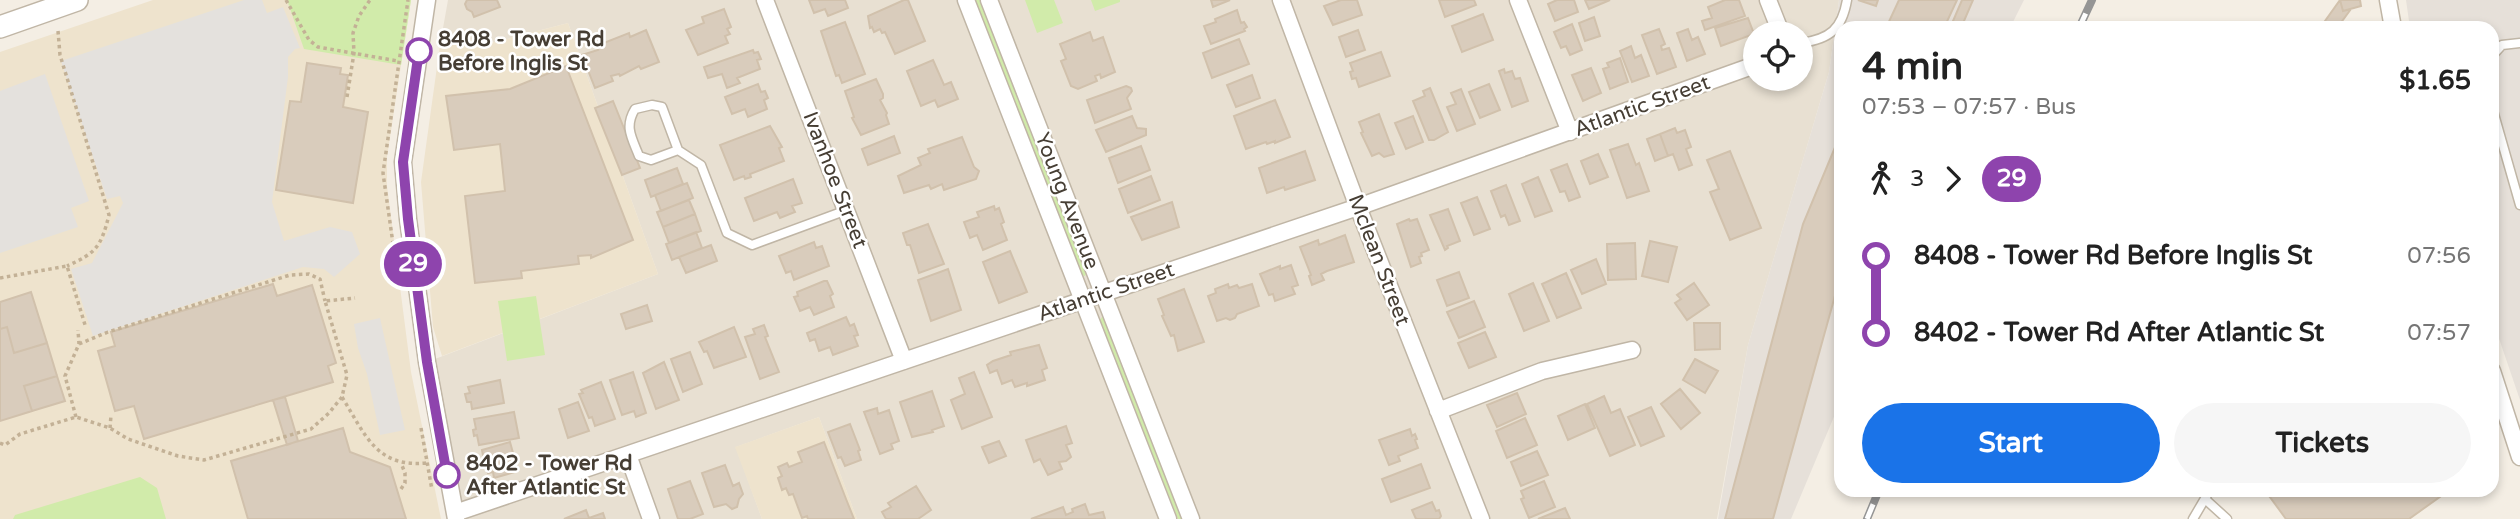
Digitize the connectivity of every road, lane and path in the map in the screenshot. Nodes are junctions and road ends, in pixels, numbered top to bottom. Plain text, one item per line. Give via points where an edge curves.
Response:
1 (77, 0) edge
2 (285, 0) edge
3 (370, 0) edge
4 (427, 0) edge
5 (765, 0) edge
6 (966, 0) edge
7 (989, 0) edge
8 (1281, 0) edge
9 (1518, 0) edge
10 (1769, 0) edge
11 (1847, 0) edge
12 (2388, 0) edge
13 (283, 7) dead end
14 (1777, 21) edge
15 (1841, 21) edge
16 (2392, 21) edge
17 (0, 27) edge
18 (58, 31) dead end
19 (1834, 31) edge
20 (1813, 42) edge
21 (2520, 43) edge
22 (2499, 48) edge
23 (354, 53) junction
24 (398, 61) dead end
25 (1743, 69) edge
26 (347, 97) dead end
27 (1570, 132) junction
28 (2499, 132) edge
29 (678, 150) junction
30 (2520, 205) edge
31 (1358, 208) junction
32 (848, 210) junction
33 (67, 266) junction
34 (0, 278) edge
35 (1104, 293) junction
36 (355, 298) dead end
37 (1083, 300) junction
38 (325, 301) junction
39 (86, 328) dead end
40 (78, 330) dead end
41 (79, 344) junction
42 (1632, 350) dead end
43 (904, 361) junction
44 (2499, 392) edge
45 (342, 397) junction
46 (1438, 411) junction
47 (111, 415) dead end
48 (76, 417) junction
49 (110, 428) junction
50 (2, 445) edge
51 (628, 455) junction
52 (2520, 456) edge
53 (401, 463) junction
54 (426, 463) dead end
55 (401, 489) dead end
56 (2205, 499) joint
57 (456, 516) edge
58 (651, 519) edge
59 (1168, 519) edge
60 (1191, 519) edge
61 (1481, 519) edge
62 (2193, 519) edge
63 (2227, 519) edge

1 - 17 street
2 - 13 path
2 - 23 path via 318,47
3 - 23 path via 353,33
4 - 57 street via 403,162 427,362
5 - 32 street, Ivanhoe Street
6 - 37 street, Young Avenue
7 - 35 street, Young Avenue
8 - 31 street, Mclean Street
9 - 27 street
10 - 14 street
11 - 15 lane
12 - 16 street
18 - 33 path via 60,55 108,215 104,234 91,255
19 - 20 lane
21 - 22 lane
23 - 24 path
23 - 26 path
25 - 27 street, Atlantic Street
27 - 31 street, Atlantic Street
28 - 30 lane
29 - 29 lane via 662,107 635,109 629,119 630,133 639,156 651,160
29 - 32 lane via 701,165 727,233 752,244
31 - 35 street, Atlantic Street
31 - 46 street, Mclean Street
32 - 43 street, Ivanhoe Street
33 - 34 path
33 - 39 path
35 - 37 street, Atlantic Street
35 - 60 street, Young Avenue
36 - 38 path
37 - 43 street, Atlantic Street
37 - 59 street, Young Avenue
38 - 41 path via 320,279 309,274 290,275
38 - 45 path via 347,375
40 - 41 path
41 - 48 path via 65,376
42 - 46 street via 1542,371
43 - 51 street, Atlantic Street
44 - 52 street
45 - 49 path via 311,429 204,460 177,456
45 - 53 path via 382,455
46 - 61 street, Mclean Street
47 - 49 path
48 - 49 path
48 - 50 path via 20,434
51 - 57 street, Atlantic Street
51 - 58 street
53 - 54 path
53 - 55 path via 405,473
56 - 62 lane
56 - 63 lane

